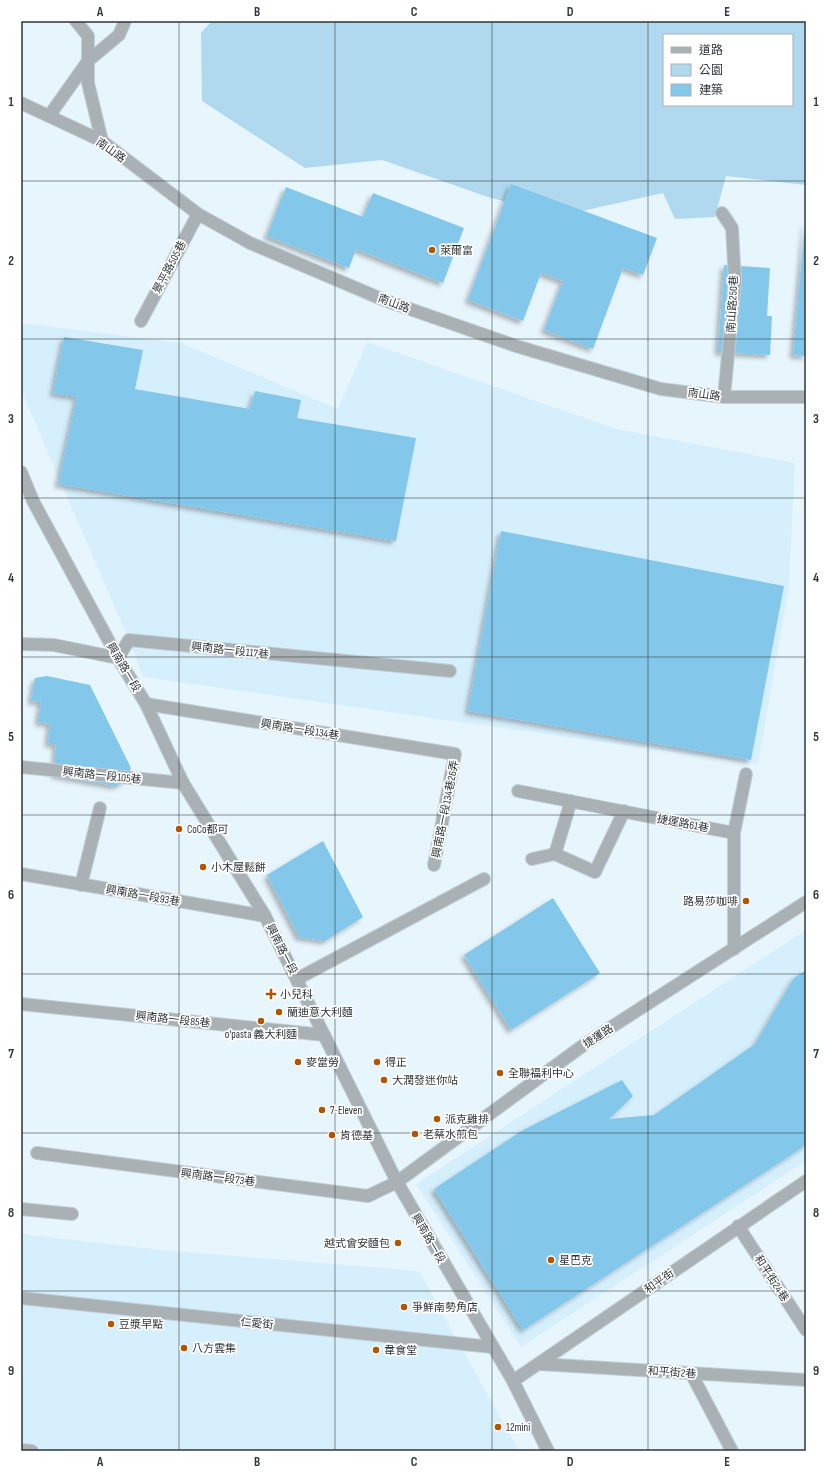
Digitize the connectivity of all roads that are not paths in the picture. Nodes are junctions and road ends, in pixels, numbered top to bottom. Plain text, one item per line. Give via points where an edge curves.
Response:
1 (76, 21) edge
2 (124, 21) edge
3 (88, 61) junction
4 (21, 103) edge
5 (49, 116) junction
6 (102, 142) junction
7 (722, 213) dead end
8 (198, 214) junction
9 (140, 321) dead end
10 (724, 397) junction
11 (806, 397) edge
12 (21, 472) edge
13 (27, 501) edge
14 (21, 644) edge
15 (118, 658) junction
16 (450, 671) dead end
17 (146, 704) junction
18 (455, 754) joint
19 (21, 767) edge
20 (746, 774) dead end
21 (183, 783) junction
22 (518, 791) dead end
23 (571, 801) junction
24 (100, 808) dead end
25 (624, 811) junction
26 (734, 833) junction
27 (556, 854) junction
28 (532, 859) dead end
29 (434, 865) dead end
30 (21, 874) edge
31 (484, 879) dead end
32 (81, 885) junction
33 (806, 902) edge
34 (265, 916) junction
35 (734, 948) junction
36 (297, 979) junction
37 (21, 1004) edge
38 (324, 1035) junction
39 (36, 1153) dead end
40 (806, 1181) edge
41 (397, 1182) junction
42 (21, 1209) edge
43 (72, 1214) dead end
44 (738, 1226) junction
45 (21, 1298) edge
46 (806, 1330) edge
47 (492, 1347) junction
48 (539, 1364) junction
49 (691, 1373) junction
50 (806, 1380) edge
51 (513, 1381) junction
52 (21, 1450) edge
53 (32, 1451) edge
54 (548, 1451) edge
55 (732, 1451) edge

1 - 3 street via 88,36
2 - 3 street via 119,35
3 - 5 street
3 - 6 street via 88,82
4 - 5 street, 南山路
5 - 6 street, 南山路
6 - 8 street, 南山路
7 - 10 street, 南山路250巷 via 732,228 735,281
8 - 9 street, 景平路505巷
8 - 10 street, 南山路 via 250,243 384,300 516,346 661,389
10 - 11 street, 南山路
12 - 13 street, 興南路一段
13 - 15 street, 興南路一段
14 - 15 street via 54,645
15 - 16 street, 興南路一段117巷 via 129,640
15 - 17 street, 興南路一段
17 - 18 street, 興南路一段134巷
17 - 21 street, 興南路一段
18 - 29 street, 興南路一段134巷26弄
19 - 21 street, 興南路一段105巷
20 - 26 street
21 - 34 street, 興南路一段
22 - 23 street, 捷運路61巷
23 - 25 street, 捷運路61巷
23 - 27 street
24 - 32 street
25 - 26 street, 捷運路61巷
25 - 27 street via 595,872
26 - 35 street
27 - 28 street
30 - 32 street, 興南路一段93巷
31 - 36 street
32 - 34 street, 興南路一段93巷
33 - 35 street, 捷運路
34 - 36 street, 興南路一段
35 - 41 street, 捷運路 via 586,1044
36 - 38 street, 興南路一段
37 - 38 street, 興南路一段85巷
38 - 41 street, 興南路一段
39 - 41 street, 興南路一段73巷 via 368,1196
40 - 44 street, 和平街
41 - 47 street, 興南路一段
42 - 43 street
44 - 46 street, 和平街24巷
44 - 48 street, 和平街
45 - 47 street, 仁愛街
47 - 51 street, 興南路一段
48 - 49 street, 和平街2巷
48 - 51 street, 和平街
49 - 50 street, 和平街2巷
49 - 55 street
51 - 54 street, 興南路一段
52 - 53 street

